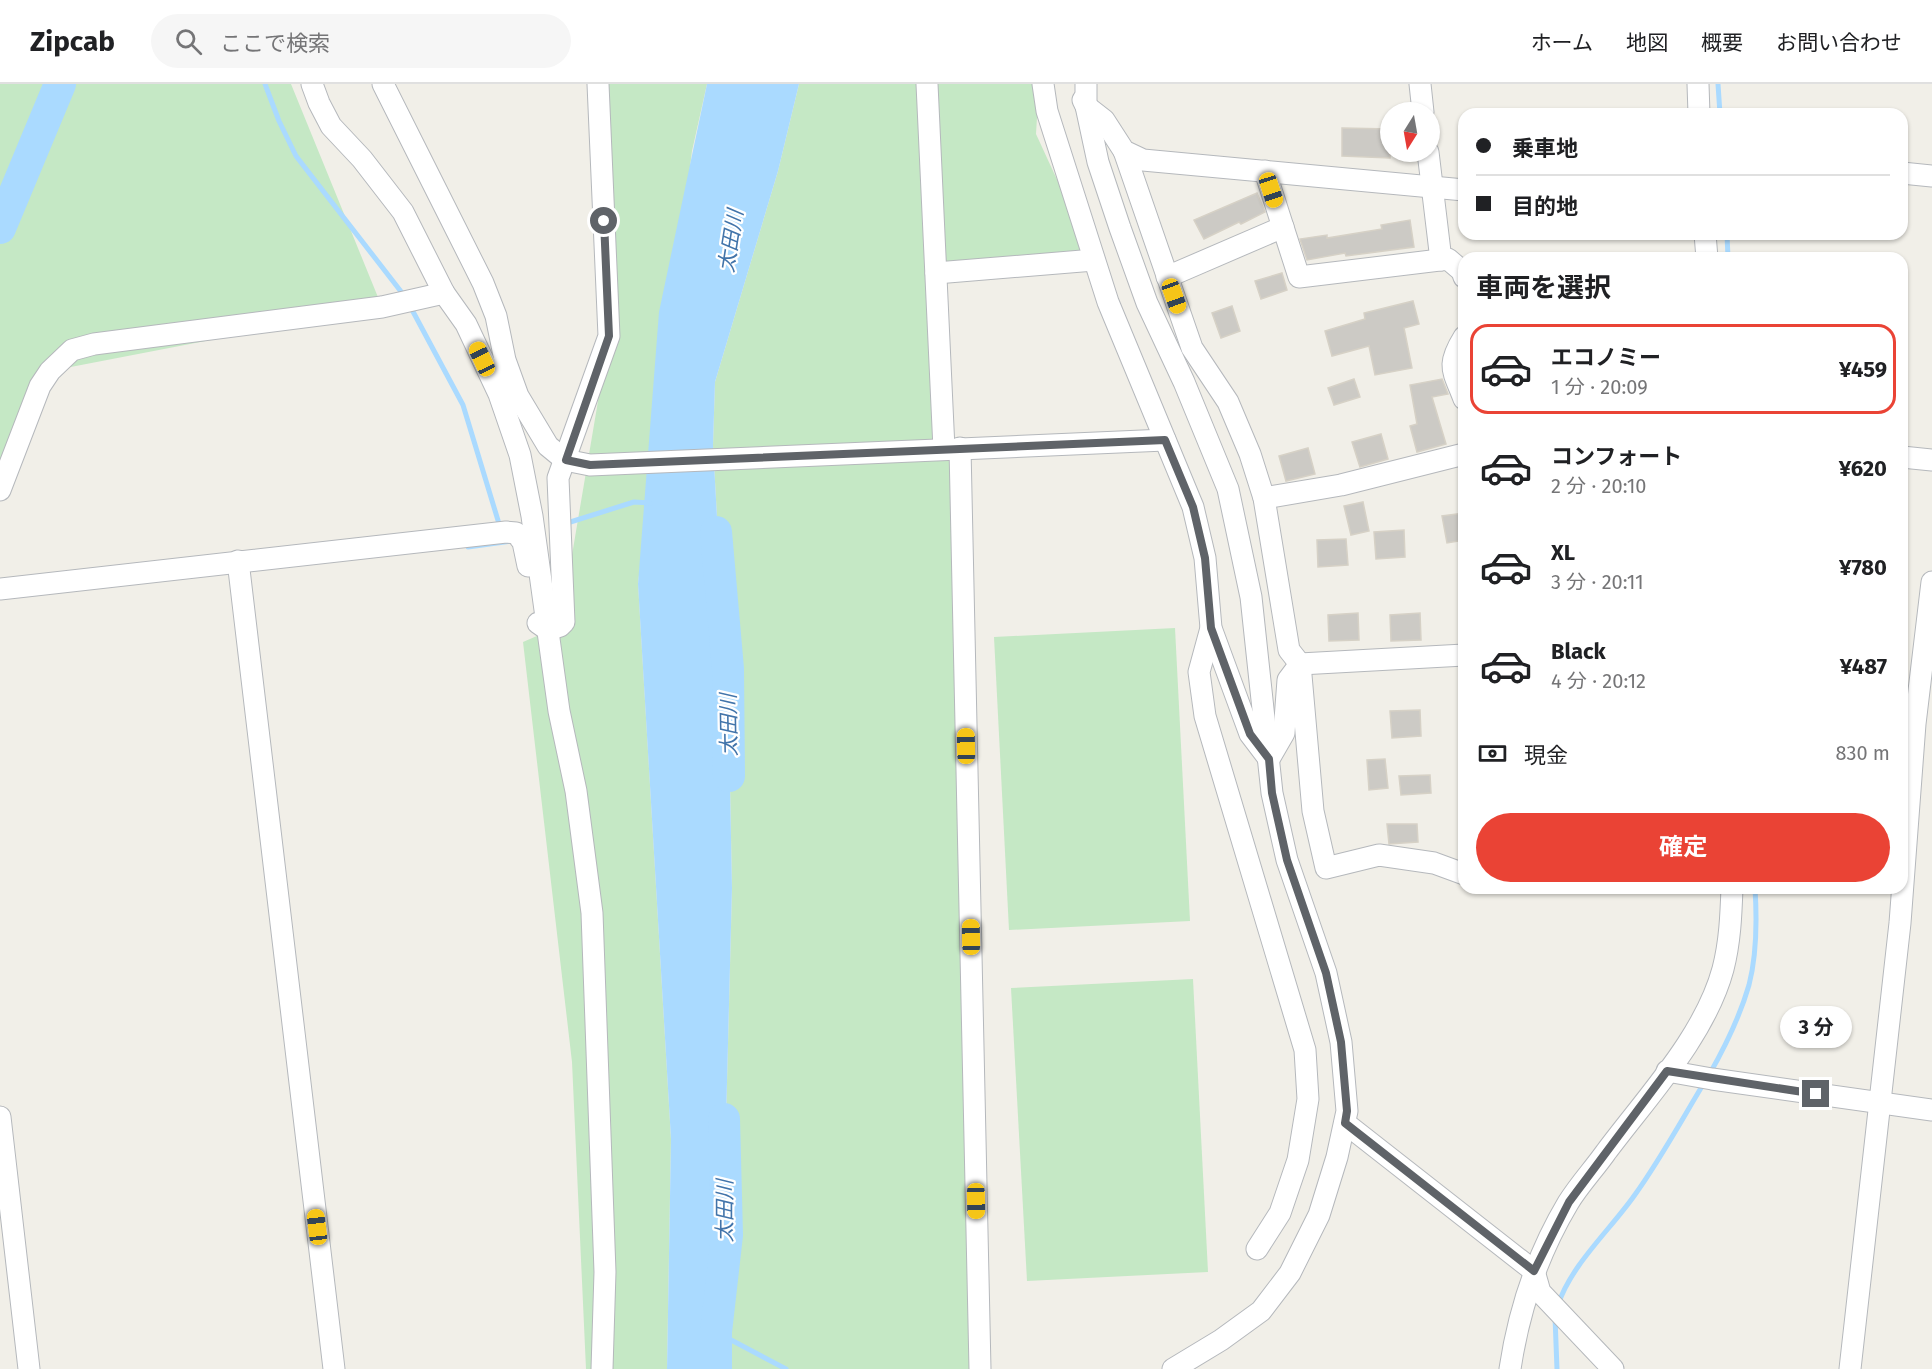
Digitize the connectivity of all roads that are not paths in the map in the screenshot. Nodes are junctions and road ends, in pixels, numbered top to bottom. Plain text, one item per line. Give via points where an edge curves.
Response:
1 (312, 84) edge
2 (384, 84) edge
3 (598, 84) edge
4 (927, 84) edge
5 (1043, 84) edge
6 (1074, 84) edge
7 (1086, 84) edge
8 (1420, 84) edge
9 (1698, 84) edge
10 (1422, 102) edge
11 (1086, 106) junction
12 (1700, 108) edge
13 (1124, 152) junction
14 (1429, 162) edge
15 (1265, 171) junction
16 (1908, 174) edge
17 (1932, 176) edge
18 (1432, 186) junction
19 (1458, 189) edge
20 (1283, 227) junction
21 (1441, 260) junction
22 (1094, 261) junction
23 (1458, 268) edge
24 (936, 273) junction
25 (1167, 277) junction
26 (444, 293) junction
27 (1458, 346) edge
28 (1458, 383) edge
29 (1165, 440) junction
30 (945, 448) junction
31 (1458, 456) edge
32 (1908, 458) edge
33 (566, 460) junction
34 (1932, 460) edge
35 (0, 490) edge
36 (1264, 498) junction
37 (238, 561) junction
38 (1932, 582) edge
39 (2, 591) edge
40 (1211, 628) junction
41 (548, 630) junction
42 (1458, 655) edge
43 (1300, 664) junction
44 (1916, 724) edge
45 (1269, 759) junction
46 (1908, 818) edge
47 (1458, 872) edge
48 (1732, 894) edge
49 (1901, 894) edge
50 (1667, 1071) junction
51 (1878, 1103) junction
52 (1932, 1110) edge
53 (0, 1118) edge
54 (1345, 1123) junction
55 (1257, 1249) dead end
56 (1534, 1271) junction
57 (29, 1369) edge
58 (334, 1369) edge
59 (602, 1369) edge
60 (980, 1369) edge
61 (1173, 1369) edge
62 (1510, 1369) edge
63 (1613, 1369) edge
64 (1850, 1369) edge

1 - 26 street via 332,126 403,212
2 - 33 street via 483,283 518,396 548,446
3 - 33 street via 609,336
4 - 24 street
5 - 22 street via 1047,111
6 - 11 street
7 - 11 street
8 - 10 street
9 - 12 street
11 - 13 street via 1104,120
11 - 45 street via 1098,162 1147,303 1228,489 1251,597
13 - 15 street via 1143,160
13 - 25 street
14 - 18 street
15 - 18 street
15 - 20 street
16 - 17 street
18 - 19 street
18 - 21 street
20 - 21 street via 1299,277
20 - 25 street
21 - 23 street
22 - 24 street
22 - 29 street
24 - 30 street
25 - 36 street via 1192,348 1228,402
26 - 35 street via 382,307 72,350 40,386
26 - 41 street via 466,324 499,394 520,455
27 - 28 street via 1451,365
29 - 30 street
29 - 40 street via 1193,507 1205,558
30 - 33 street via 590,465
30 - 60 street
31 - 36 street via 1341,485
32 - 34 street
33 - 41 street via 558,478 564,622
36 - 43 street via 1289,650
37 - 39 street
37 - 41 street via 516,533 524,542 538,623
37 - 58 street
38 - 44 street
40 - 45 street via 1250,734
40 - 55 street via 1199,672 1205,716 1305,1050 1308,1099 1298,1160 1280,1213
41 - 59 street via 559,711 576,790 592,913 604,1272
42 - 43 street
43 - 45 street via 1288,680 1284,733
43 - 47 street via 1313,811 1326,868 1379,855 1434,863
44 - 46 street
45 - 54 street via 1272,793 1287,860 1326,973 1341,1042
48 - 50 street via 1723,969 1712,1000 1695,1033
49 - 51 street
50 - 51 street
50 - 56 street via 1569,1202
51 - 52 street
51 - 64 street
53 - 57 street
54 - 56 street
54 - 61 street via 1319,1215 1290,1272 1261,1311
56 - 62 street via 1522,1306
56 - 63 street via 1540,1292

